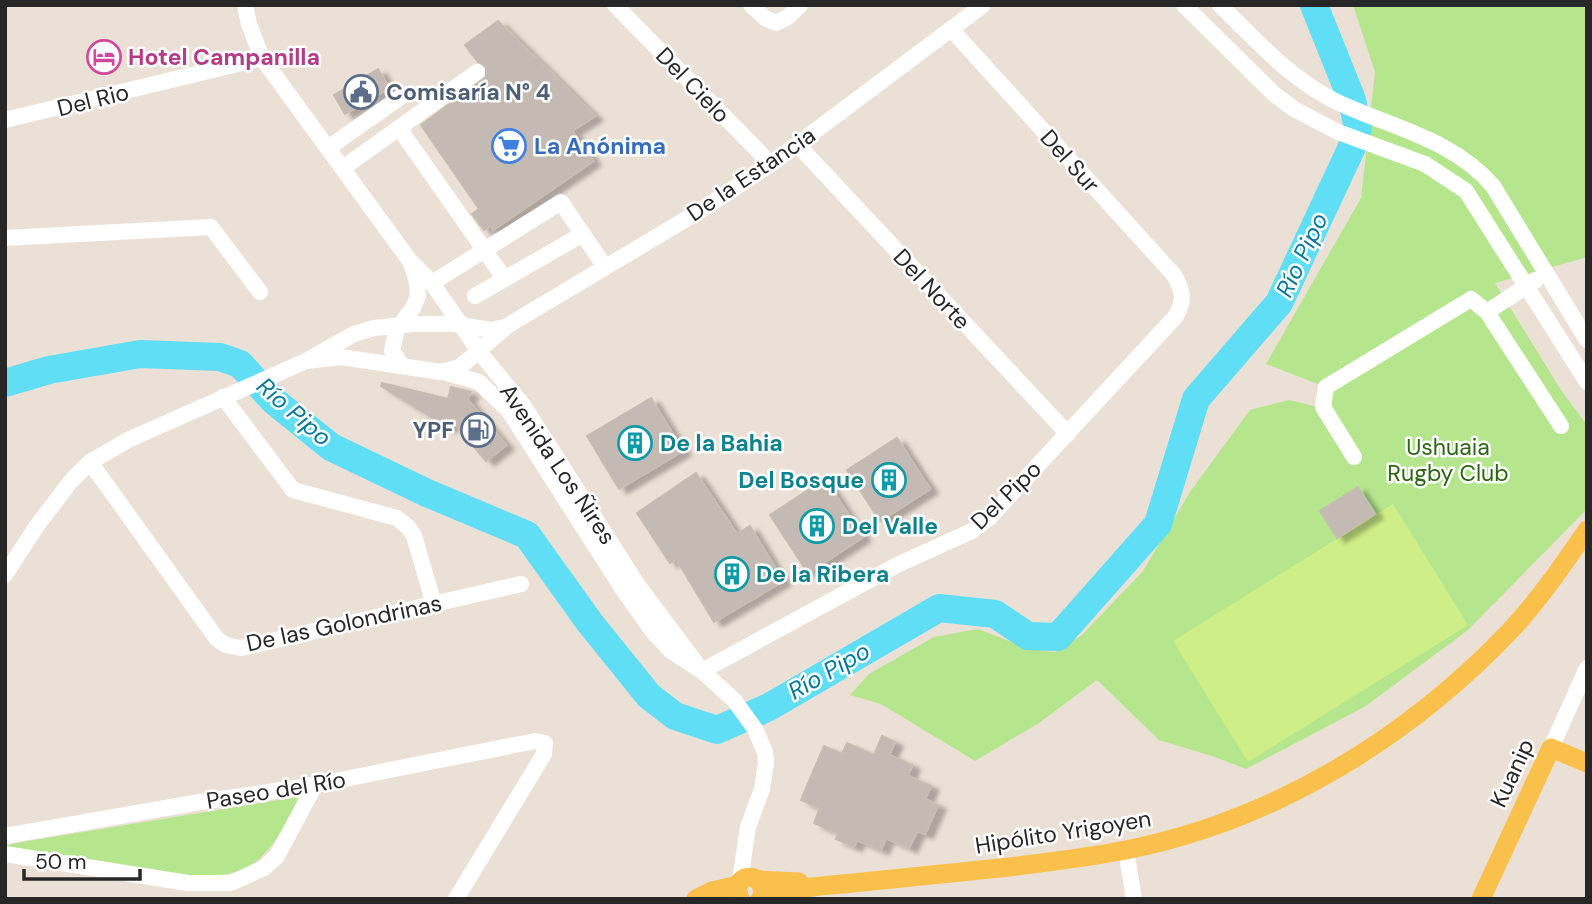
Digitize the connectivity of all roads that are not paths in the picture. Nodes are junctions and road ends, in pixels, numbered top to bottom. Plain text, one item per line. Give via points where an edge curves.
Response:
1 (245, 5) edge
2 (615, 5) edge
3 (751, 5) edge
4 (800, 5) edge
5 (1184, 5) edge
6 (1220, 5) edge
7 (976, 7) edge
8 (951, 29) junction
9 (262, 58) junction
10 (477, 72) dead end
11 (402, 96) dead end
12 (5, 120) edge
13 (399, 128) junction
14 (797, 144) junction
15 (328, 148) junction
16 (771, 164) junction
17 (342, 168) junction
18 (583, 234) junction
19 (5, 238) edge
20 (483, 250) junction
21 (410, 261) junction
22 (605, 268) junction
23 (1547, 274) junction
24 (504, 278) junction
25 (432, 283) junction
26 (1527, 285) junction
27 (260, 292) dead end
28 (475, 296) dead end
29 (1184, 296) joint
30 (1487, 312) junction
31 (401, 324) junction
32 (463, 326) junction
33 (507, 326) junction
34 (1587, 340) edge
35 (479, 351) junction
36 (306, 361) junction
37 (401, 366) junction
38 (441, 372) junction
39 (1587, 382) edge
40 (223, 397) junction
41 (1561, 426) dead end
42 (1068, 434) junction
43 (548, 456) junction
44 (1354, 457) dead end
45 (90, 462) junction
46 (1587, 530) edge
47 (1587, 550) edge
48 (5, 575) edge
49 (521, 584) dead end
50 (1548, 586) junction
51 (434, 604) junction
52 (1587, 668) edge
53 (702, 671) junction
54 (1551, 748) junction
55 (1587, 763) edge
56 (315, 785) junction
57 (5, 836) edge
58 (1126, 850) junction
59 (5, 854) edge
60 (751, 888) edge
61 (456, 899) edge
62 (696, 899) edge
63 (1134, 899) edge
64 (1481, 899) edge

1 - 9 street, Avenida Los Ñires
2 - 16 street, Del Cielo
3 - 4 street via 776,23
5 - 26 street via 1294,109 1338,132 1425,164 1466,191
6 - 23 street via 1290,74 1335,101 1449,149 1480,172
7 - 8 street, De la Estancia
8 - 14 street, De la Estancia
8 - 29 street, Del Sur via 1174,275
9 - 12 street, Del Rio
9 - 15 street, Avenida Los Ñires
10 - 13 street
11 - 15 street
13 - 17 street
13 - 20 street
14 - 16 street, De la Estancia
14 - 42 street, Del Norte
15 - 17 street, Avenida Los Ñires
16 - 22 street, De la Estancia
17 - 21 street, Avenida Los Ñires
18 - 20 street via 561,202
18 - 22 street
18 - 24 street
19 - 27 street via 211,227
20 - 24 street
20 - 25 street
21 - 25 street, Avenida Los Ñires
21 - 31 street, Avenida Los Ñires via 418,296
22 - 33 street, De la Estancia
23 - 26 street
23 - 34 street
24 - 28 street
25 - 32 street, Avenida Los Ñires
26 - 30 street
26 - 39 street
29 - 42 street, Del Pipo via 1176,316
30 - 41 street
30 - 44 street via 1471,299 1326,387 1323,407
31 - 32 street, De la Estancia
31 - 36 street, De la Estancia via 354,334
31 - 37 street, Avenida Los Ñires via 392,351
32 - 33 street, De la Estancia via 491,330
32 - 35 street, Avenida Los Ñires
33 - 35 street, De la Estancia
35 - 38 street, De la Estancia via 460,367
35 - 43 street, Avenida Los Ñires via 523,405
36 - 37 street, De la Estancia via 341,358
36 - 40 street, De la Estancia
37 - 38 street, De la Estancia
38 - 43 street, Avenida Los Ñires via 466,376 484,386
40 - 45 street, De la Estancia
40 - 51 street via 293,490 397,518 408,527
42 - 53 street, Del Pipo via 972,531 899,564
43 - 53 street, Avenida Los Ñires via 624,591 653,633
45 - 48 street, De la Estancia via 48,511
45 - 51 street, De las Golondrinas via 226,645 241,648
46 - 50 main road, Hipólito Yrigoyen
47 - 50 main road, Hipólito Yrigoyen
49 - 51 street, De las Golondrinas
50 - 58 main road, Hipólito Yrigoyen via 1473,668 1415,716 1332,773 1223,823
52 - 54 street, Kuanip
53 - 60 street, Avenida Los Ñires via 746,714 765,752 765,777 746,836
54 - 55 main road
54 - 64 main road, Kuanip
56 - 57 street, Paseo del Río
56 - 59 street via 277,856 264,868 231,883 188,883
56 - 61 street, Paseo del Río via 535,741 545,743 544,754
58 - 60 main road, Hipólito Yrigoyen via 788,891
58 - 63 street
60 - 62 main road, Hipólito Yrigoyen via 719,889

